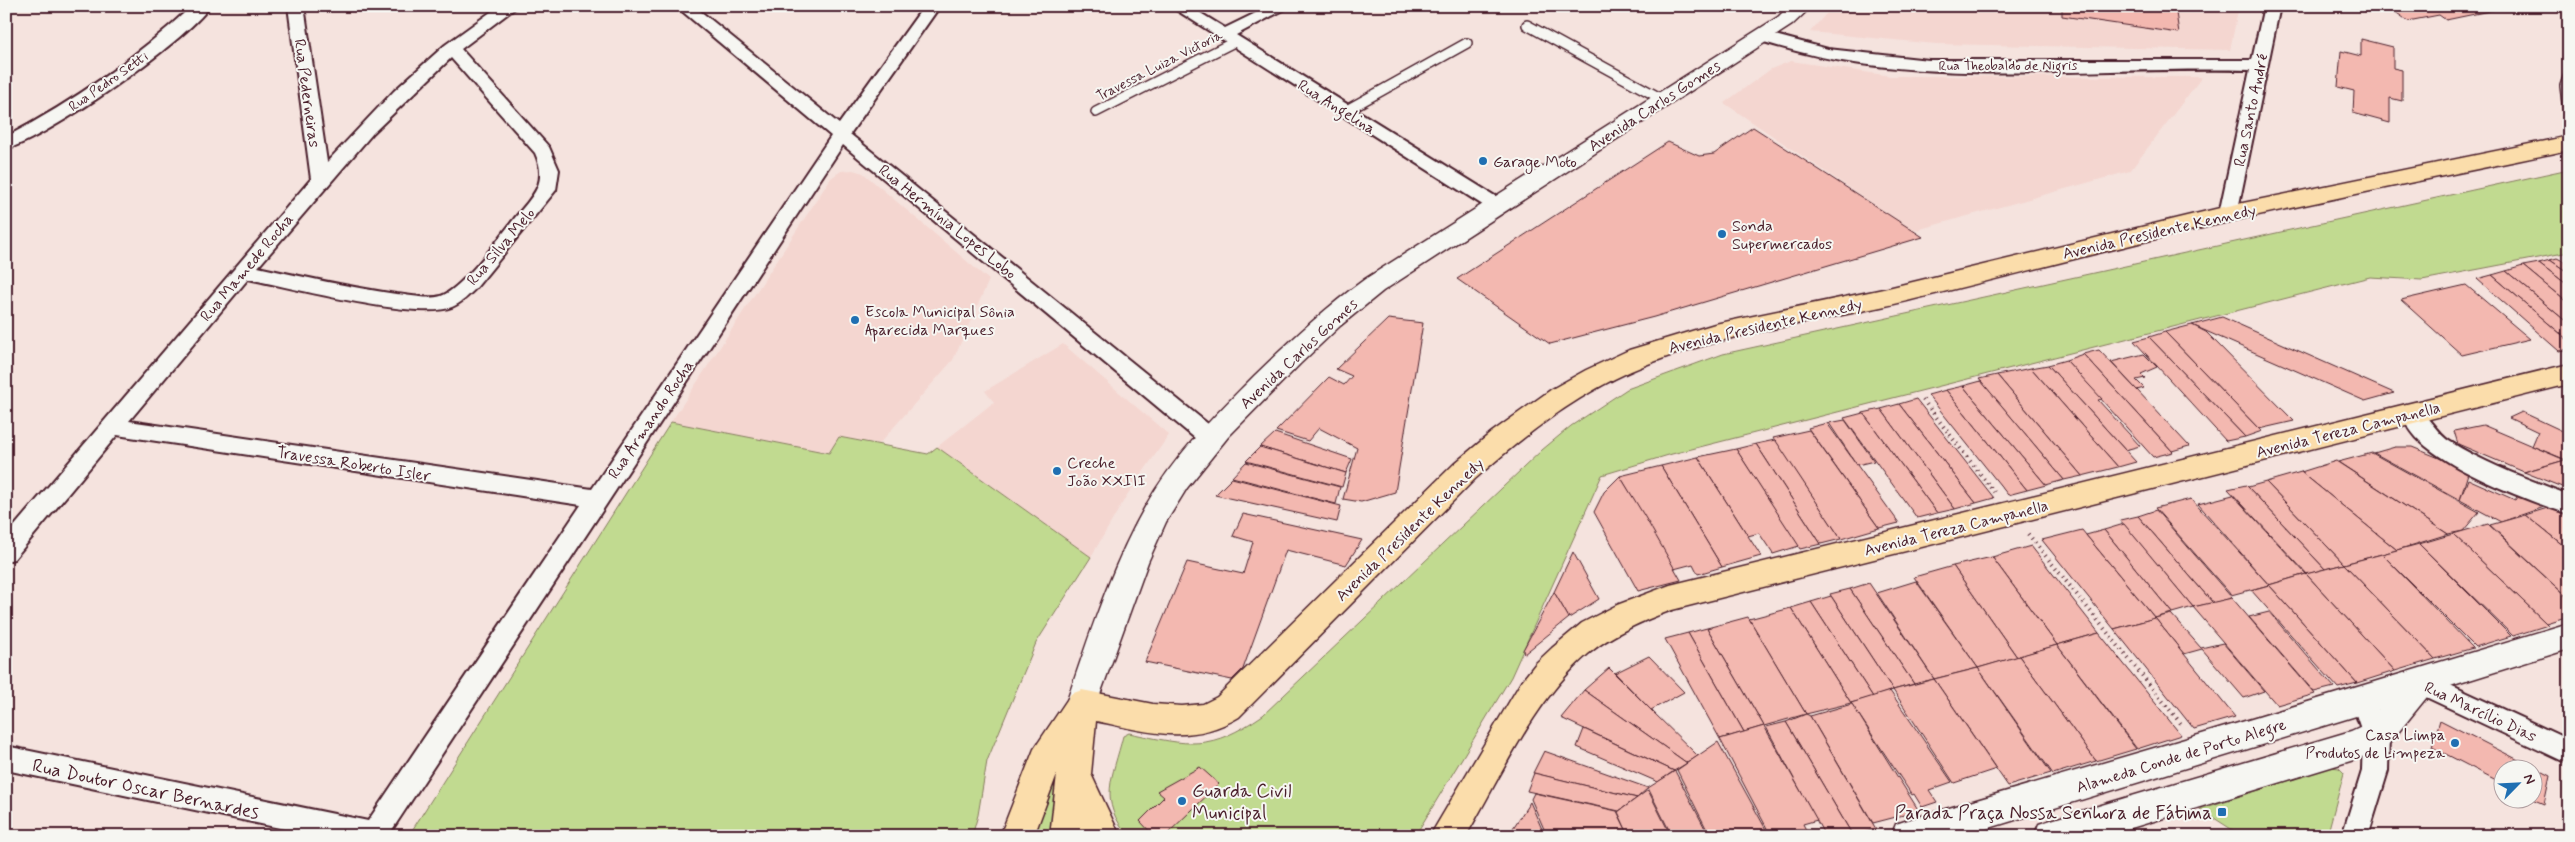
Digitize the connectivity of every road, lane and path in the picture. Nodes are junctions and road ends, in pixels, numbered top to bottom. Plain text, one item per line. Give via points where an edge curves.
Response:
1 (202, 6) edge
2 (296, 6) edge
3 (510, 6) edge
4 (684, 6) edge
5 (932, 6) edge
6 (1178, 6) edge
7 (1283, 6) edge
8 (1802, 6) edge
9 (2272, 6) edge
10 (1527, 25) dead end
11 (1760, 36) junction
12 (1229, 39) junction
13 (1466, 43) dead end
14 (451, 48) junction
15 (2260, 65) junction
16 (2569, 75) edge
17 (1662, 99) junction
18 (1345, 111) junction
19 (1096, 112) dead end
20 (2569, 119) edge
21 (842, 134) junction
22 (2569, 143) edge
23 (6, 144) edge
24 (320, 180) junction
25 (1496, 205) junction
26 (2228, 214) junction
27 (244, 271) junction
28 (2569, 374) edge
29 (1922, 400) dead end
30 (2411, 413) junction
31 (112, 426) junction
32 (1210, 438) junction
33 (596, 500) junction
34 (2569, 505) edge
35 (2011, 513) junction
36 (6, 552) edge
37 (2569, 636) edge
38 (2420, 682) junction
39 (2363, 700) junction
40 (1082, 704) junction
41 (2376, 736) junction
42 (2202, 749) junction
43 (2569, 753) edge
44 (6, 758) edge
45 (1073, 771) junction
46 (373, 835) edge
47 (1448, 835) edge
48 (1017, 836) edge
49 (1067, 836) edge
50 (1103, 836) edge
51 (1908, 836) edge
52 (2051, 836) edge
53 (2355, 836) edge

1 - 23 street, Rua Pedro Setti via 140,60 79,104
2 - 24 street, Rua Pederneiras
3 - 14 street, Rua Mamede Rocha
4 - 21 street, Rua Hermínia Lopes Lobo
5 - 21 street, Rua Armando Rocha
6 - 12 street, Rua Angelina
7 - 12 street
8 - 11 main road, Avenida Carlos Gomes
9 - 15 street, Rua Santo André
10 - 17 lane
11 - 15 street, Rua Theobaldo de Nigris via 1813,52 1894,64 2206,62
11 - 17 main road, Avenida Carlos Gomes
12 - 18 street, Rua Angelina
12 - 19 lane, Travessa Luiza Victoria
13 - 18 lane
14 - 24 street, Rua Mamede Rocha
14 - 27 street, Rua Silva Melo via 543,151 552,178 547,190 468,286 446,302 412,303
15 - 26 street, Rua Santo André
16 - 20 lane via 2565,86
17 - 25 main road, Avenida Carlos Gomes
18 - 25 street, Rua Angelina
21 - 32 street, Rua Hermínia Lopes Lobo
21 - 33 street, Rua Armando Rocha
22 - 26 main road, Avenida Presidente Kennedy
24 - 27 street, Rua Mamede Rocha
25 - 32 main road, Avenida Carlos Gomes via 1344,306
26 - 40 main road, Avenida Presidente Kennedy via 1888,296 1715,333 1638,357 1562,396 1502,439 1465,471 1228,707 1196,720 1172,720
27 - 31 street, Rua Mamede Rocha
28 - 30 main road, Avenida Tereza Campanella
29 - 35 path
30 - 34 street via 2427,436 2444,448 2473,464
30 - 35 main road, Avenida Tereza Campanella
31 - 33 street, Travessa Roberto Isler
31 - 36 street, Rua Mamede Rocha
32 - 40 main road, Avenida Carlos Gomes via 1154,516 1118,601
33 - 46 street, Rua Armando Rocha
35 - 42 path
35 - 47 main road, Avenida Tereza Campanella via 1670,598 1624,614 1592,632 1563,656 1532,692
37 - 38 main road, Alameda Conde de Porto Alegre
38 - 39 main road, Alameda Conde de Porto Alegre
38 - 41 main road
38 - 43 street, Rua Marcílio Dias
39 - 41 street
39 - 42 main road, Alameda Conde de Porto Alegre
40 - 45 main road, Avenida Carlos Gomes
40 - 48 main road via 1046,760
41 - 52 main road
41 - 53 street via 2375,771
42 - 51 main road, Alameda Conde de Porto Alegre
44 - 46 street, Rua Doutor Oscar Bernardes
45 - 49 main road, Avenida Carlos Gomes
45 - 50 main road

